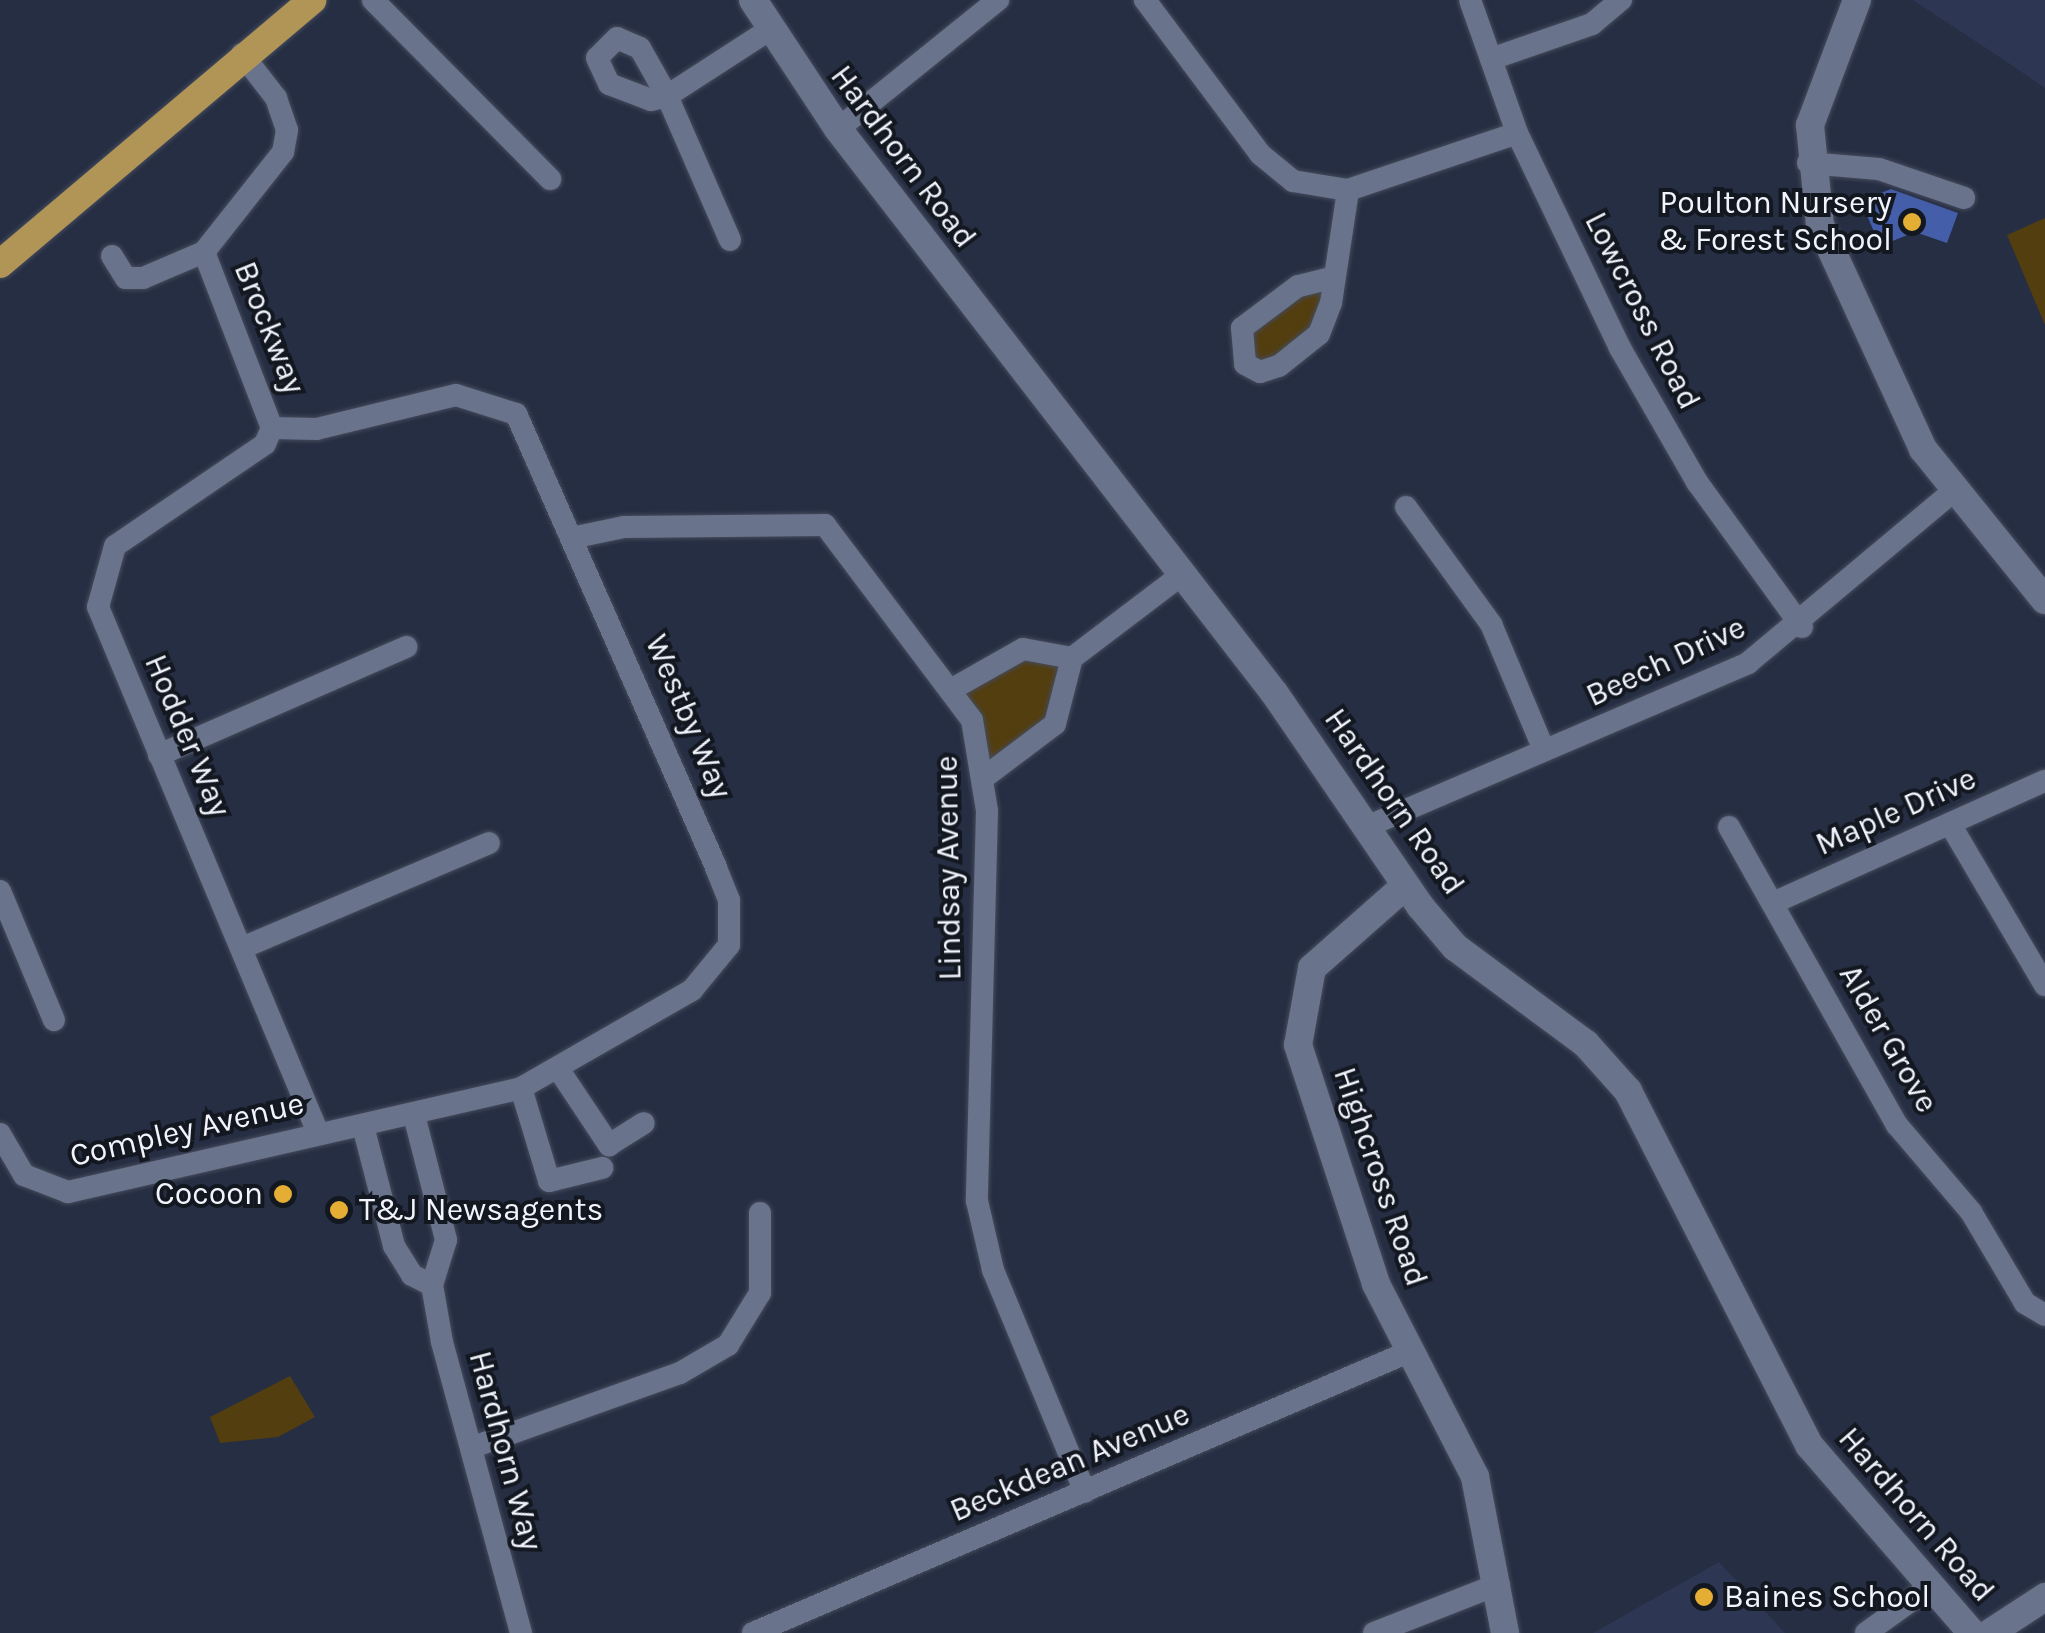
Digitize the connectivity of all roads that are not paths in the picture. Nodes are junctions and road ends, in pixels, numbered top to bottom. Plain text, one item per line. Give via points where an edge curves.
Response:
1 (312, 0) edge
2 (373, 0) edge
3 (753, 0) edge
4 (998, 0) edge
5 (1145, 0) edge
6 (1470, 0) edge
7 (1621, 0) edge
8 (1857, 0) edge
9 (769, 30) junction
10 (242, 54) junction
11 (1490, 58) junction
12 (838, 129) junction
13 (1517, 133) junction
14 (532, 162) junction
15 (1808, 163) junction
16 (550, 179) dead end
17 (516, 181) dead end
18 (1348, 190) junction
19 (1964, 198) dead end
20 (730, 240) dead end
21 (204, 252) junction
22 (112, 256) dead end
23 (0, 264) edge
24 (1331, 278) junction
25 (272, 428) junction
26 (1954, 491) junction
27 (1406, 506) dead end
28 (576, 536) junction
29 (1180, 576) junction
30 (2045, 600) edge
31 (1802, 627) junction
32 (406, 648) dead end
33 (1072, 658) junction
34 (954, 688) junction
35 (1544, 750) junction
36 (159, 755) junction
37 (986, 776) junction
38 (2045, 781) edge
39 (1950, 824) junction
40 (1366, 826) junction
41 (1729, 827) dead end
42 (489, 843) dead end
43 (1405, 886) junction
44 (0, 891) edge
45 (1773, 903) junction
46 (244, 947) junction
47 (2045, 985) edge
48 (54, 1020) dead end
49 (560, 1073) junction
50 (521, 1088) junction
51 (414, 1115) junction
52 (644, 1123) dead end
53 (363, 1126) junction
54 (318, 1133) junction
55 (0, 1134) edge
56 (602, 1168) dead end
57 (760, 1214) dead end
58 (432, 1285) junction
59 (2045, 1315) edge
60 (1411, 1351) junction
61 (473, 1447) junction
62 (1085, 1492) junction
63 (1500, 1584) junction
64 (1930, 1587) junction
65 (2045, 1596) edge
66 (521, 1633) edge
67 (754, 1633) edge
68 (1374, 1633) edge
69 (1504, 1633) edge
70 (1866, 1633) edge
71 (1972, 1633) edge
72 (1990, 1633) edge

1 - 10 main road
2 - 14 street
3 - 9 street, Hardhorn Road
4 - 12 street
5 - 18 street via 1277,171
6 - 11 street, Lowcross Road
7 - 11 street via 1592,24
8 - 15 street via 1817,99
9 - 12 street, Hardhorn Road
9 - 20 street via 667,96
10 - 21 street, Brockway via 276,98 288,130 283,152
10 - 23 main road
11 - 13 street, Lowcross Road
12 - 29 street, Hardhorn Road
13 - 18 street
13 - 31 street, Lowcross Road via 1654,410
14 - 16 street
14 - 17 street
15 - 19 street via 1917,170
15 - 26 street via 1844,283 1923,449
18 - 24 street
21 - 22 street, Brockway via 143,278 126,278
21 - 25 street, Brockway
24 - 24 street via 1319,334 1295,358 1260,372 1245,364 1242,328 1298,286
25 - 28 street, Westby Way via 485,398 528,430
25 - 36 street, Hodder Way via 265,444 115,546 104,568 98,607
26 - 30 street
26 - 31 street, Beech Drive
27 - 35 street via 1491,624
28 - 34 street, Lindsay Avenue via 624,526 826,524
28 - 49 street, Westby Way via 733,924 710,977
29 - 33 street
29 - 40 street, Hardhorn Road
31 - 35 street, Beech Drive via 1717,680
32 - 36 street
33 - 34 street via 1023,649
33 - 37 street via 1055,724
34 - 37 street, Lindsay Avenue via 979,734
35 - 40 street, Beech Drive
36 - 46 street, Hodder Way
37 - 62 street, Lindsay Avenue via 977,1201 994,1270
38 - 39 street, Maple Drive
39 - 45 street, Maple Drive
39 - 47 street
40 - 43 street, Hardhorn Road
41 - 45 street, Alder Grove
42 - 46 street
43 - 60 street, Highcross Road via 1312,968 1296,1024 1376,1284
43 - 64 street, Hardhorn Road via 1455,947 1586,1044 1628,1091 1809,1445
44 - 48 street via 55,992
45 - 59 street, Alder Grove via 1897,1125 1971,1212 2025,1303
46 - 54 street, Hodder Way
49 - 50 street, Westby Way
49 - 52 street via 609,1145
50 - 51 street, Westby Way
50 - 56 street via 549,1181
51 - 53 street, Compley Avenue
51 - 58 street, Hardhorn Way via 446,1240
53 - 54 street, Compley Avenue
53 - 58 street via 394,1246 412,1275
54 - 55 street, Compley Avenue via 68,1192 24,1175
57 - 61 street via 760,1293 728,1345 662,1380
58 - 61 street, Hardhorn Way
60 - 62 street, Beckdean Avenue
60 - 63 street, Highcross Road via 1474,1477
61 - 66 street, Hardhorn Way
62 - 67 street, Beckdean Avenue
63 - 68 street
63 - 69 street, Highcross Road
64 - 70 street
64 - 71 street, Hardhorn Road
65 - 72 street

